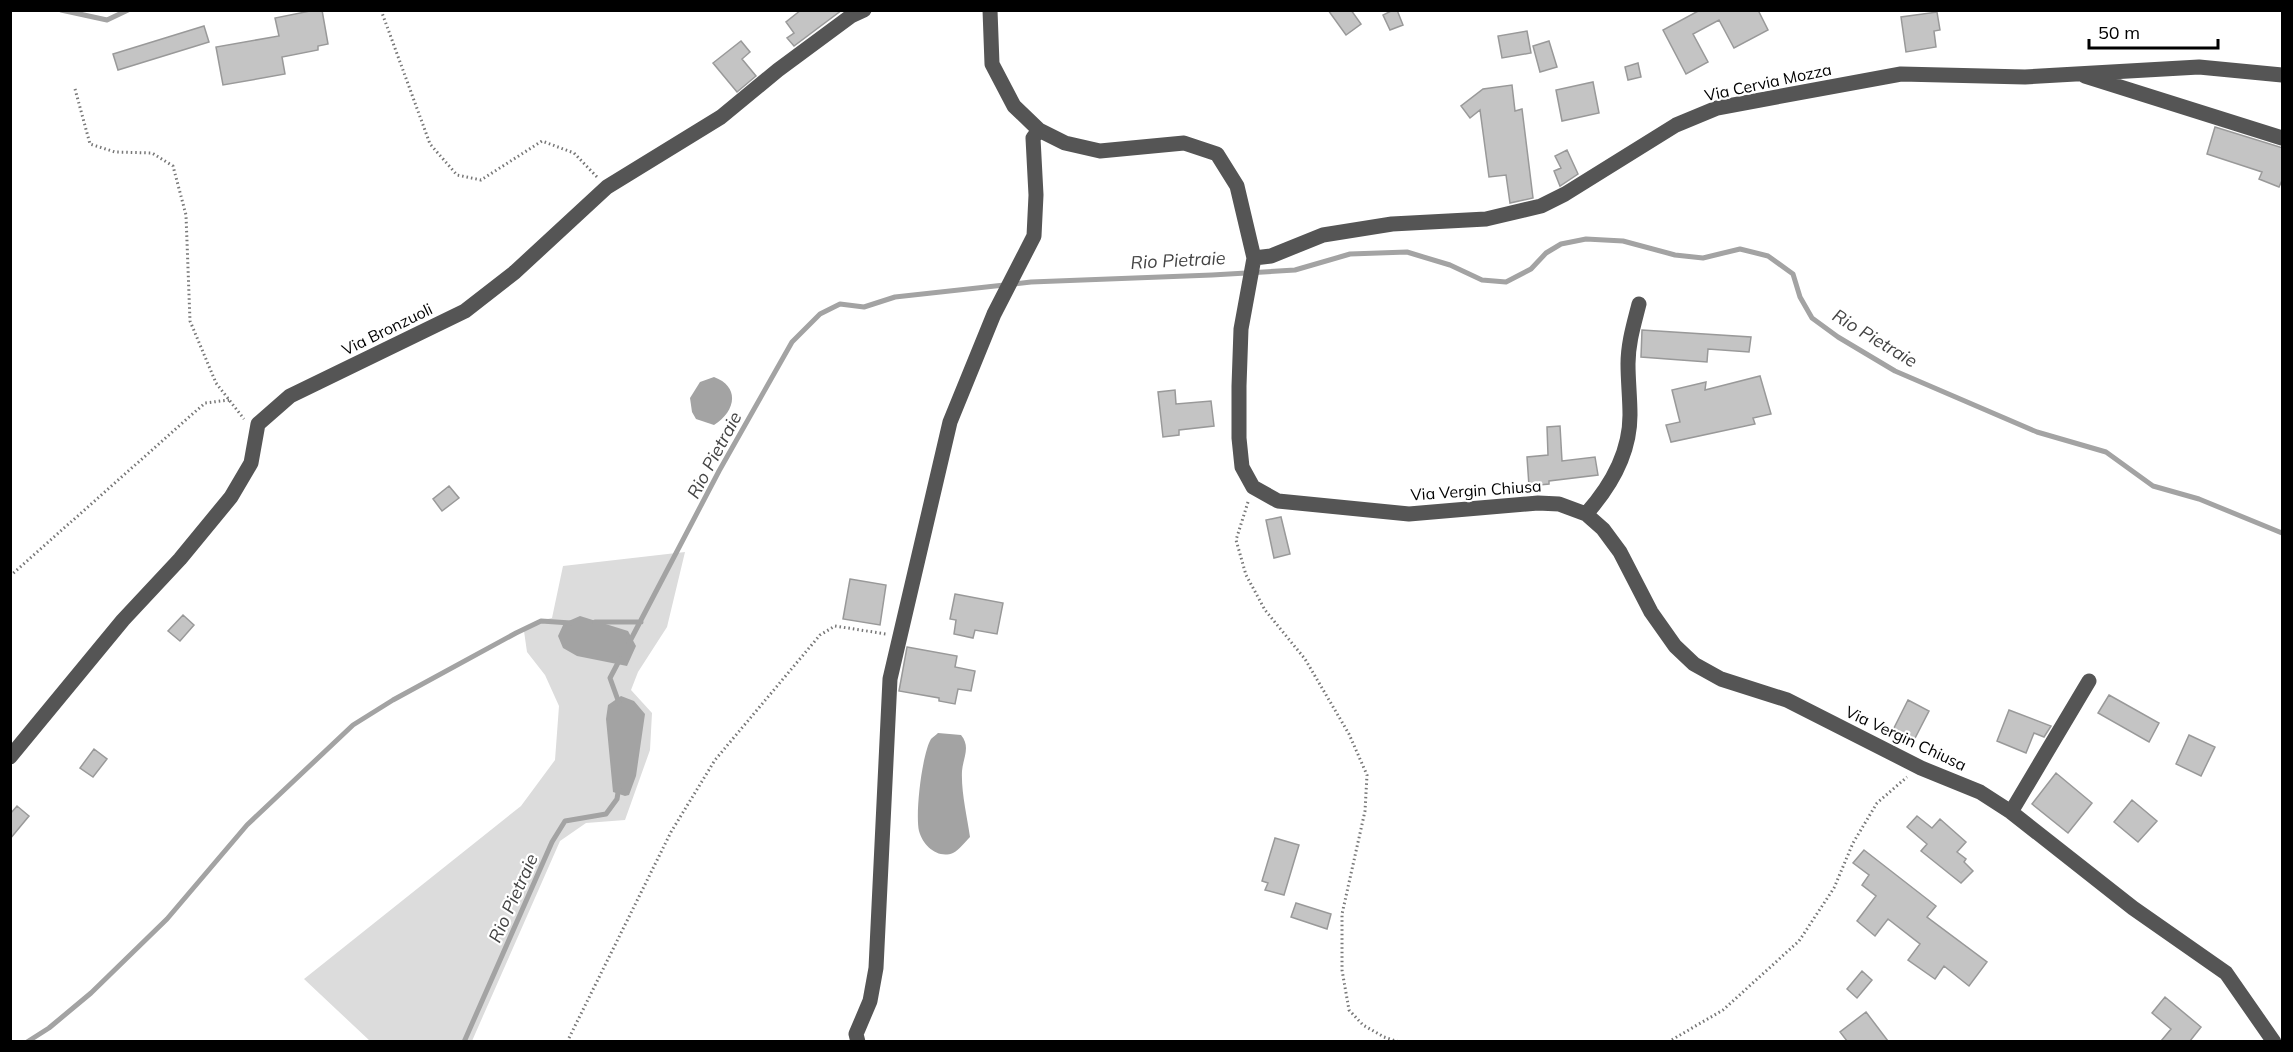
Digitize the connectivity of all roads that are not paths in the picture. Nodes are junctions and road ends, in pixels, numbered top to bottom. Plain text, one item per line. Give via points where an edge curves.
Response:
1 (864, 10) edge
2 (990, 10) edge
3 (2074, 73) junction
4 (2283, 75) edge
5 (1039, 130) junction
6 (2283, 138) edge
7 (1254, 258) junction
8 (1639, 304) dead end
9 (1586, 514) junction
10 (2089, 681) dead end
11 (10, 757) edge
12 (2011, 812) junction
13 (858, 1041) edge
14 (2274, 1041) edge

1 - 11 street, Via Bronzuoli via 778,70 720,117 607,186 515,272 465,311 290,396 258,424 251,463 231,497
2 - 5 street via 992,64 1014,106
3 - 4 street, Via Cervia Mozza via 2199,67
3 - 6 street
3 - 7 street, Via Cervia Mozza via 2025,77 1901,74 1717,108 1676,125 1541,206 1486,219 1392,224 1323,234 1271,256
5 - 7 street via 1065,143 1100,151 1184,143 1217,154 1238,186
5 - 13 street via 1033,138 1034,236 994,314 950,422 890,679 876,968 870,1001 856,1034
7 - 9 street, Via Vergin Chiusa via 1241,329 1239,386 1242,467 1253,487 1278,501 1409,514 1538,503 1559,504
8 - 9 street via 1630,341 1630,417 1622,460 1604,493
9 - 12 street, Via Vergin Chiusa via 1620,552 1651,612 1675,646 1694,664 1721,679 1787,700 1921,768 1980,792
10 - 12 street
12 - 14 street, Via Vergin Chiusa via 2133,908 2226,973

